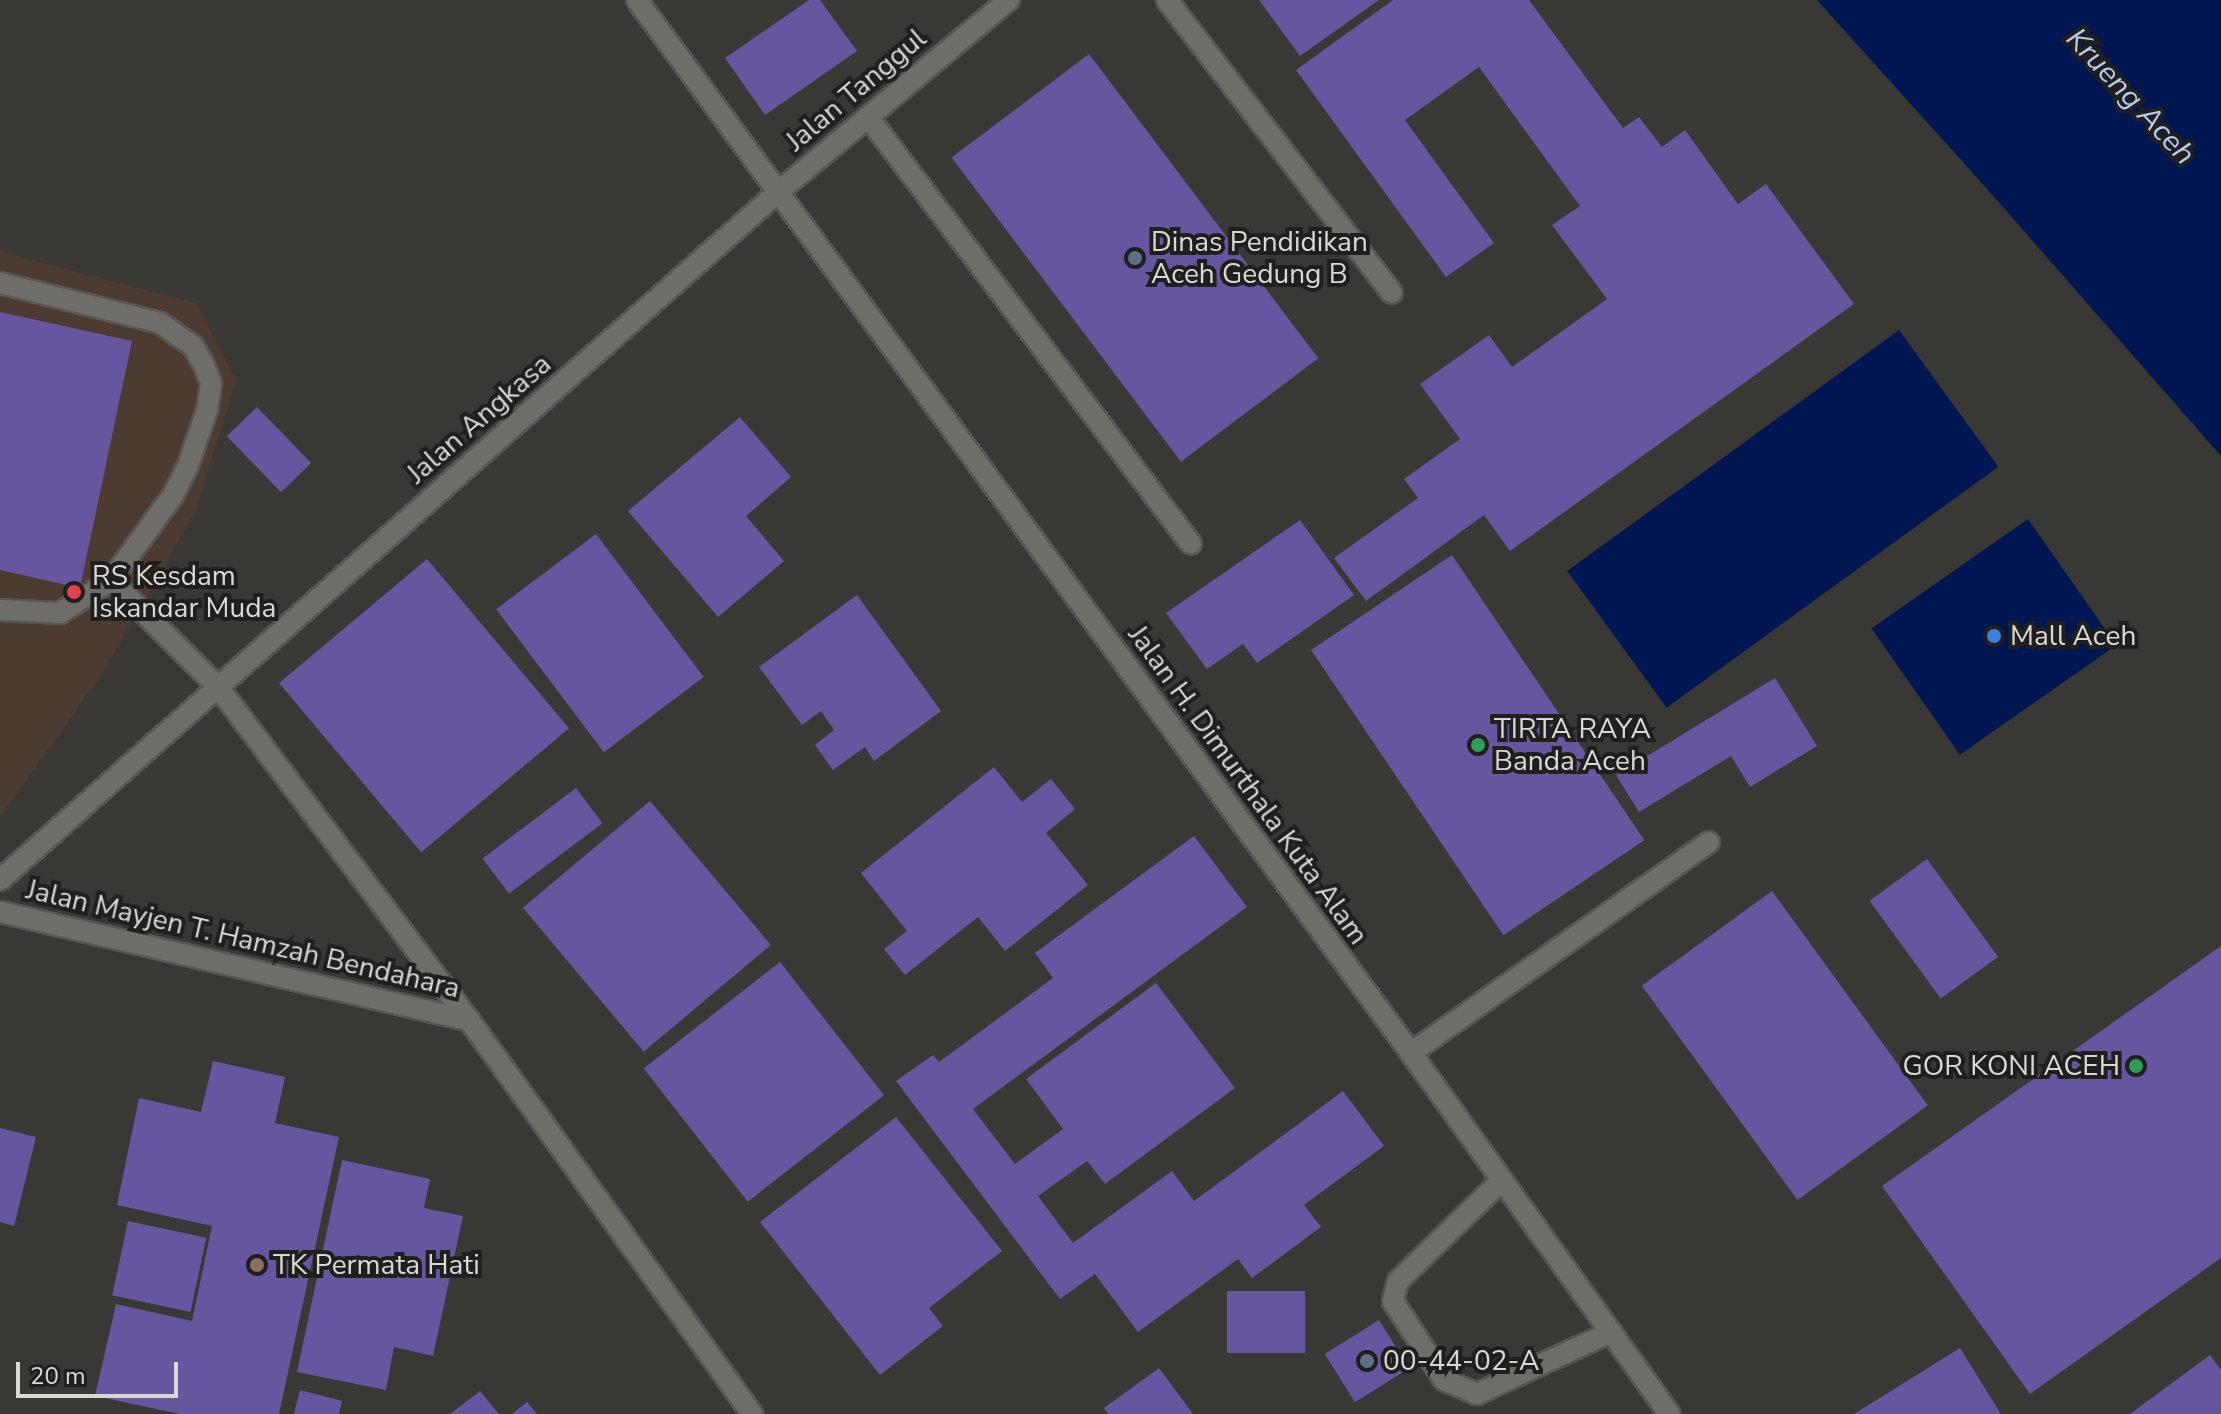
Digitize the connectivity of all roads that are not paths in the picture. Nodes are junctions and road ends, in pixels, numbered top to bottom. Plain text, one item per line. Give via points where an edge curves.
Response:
1 (637, 0) edge
2 (1009, 0) edge
3 (1167, 0) edge
4 (868, 117) junction
5 (777, 193) junction
6 (0, 283) edge
7 (1392, 293) dead end
8 (1191, 544) dead end
9 (111, 580) junction
10 (0, 610) edge
11 (218, 687) junction
12 (1709, 842) dead end
13 (0, 880) edge
14 (0, 912) edge
15 (469, 1020) junction
16 (1411, 1053) junction
17 (1501, 1181) junction
18 (1611, 1332) junction
19 (752, 1414) edge
20 (1669, 1414) edge

1 - 5 street, Jalan H. Dimurthala Kuta Alam
2 - 4 street, Jalan Tanggul
3 - 7 street
4 - 5 street, Jalan Tanggul
4 - 8 street
5 - 11 street, Jalan Angkasa
5 - 16 street, Jalan H. Dimurthala Kuta Alam
6 - 9 street via 160,323 193,346 211,383 207,410 174,494
9 - 10 street via 60,613
9 - 11 street
11 - 13 street, Jalan Angkasa
11 - 15 street
12 - 16 street
14 - 15 street, Jalan Mayjen T. Hamzah Bendahara
15 - 19 street, Jalan Mayjen T. Hamzah Bendahara
16 - 17 street, Jalan H. Dimurthala Kuta Alam
17 - 18 street, Jalan H. Dimurthala Kuta Alam
17 - 18 street via 1398,1281 1393,1301 1444,1380 1477,1394
18 - 20 street, Jalan H. Dimurthala Kuta Alam

